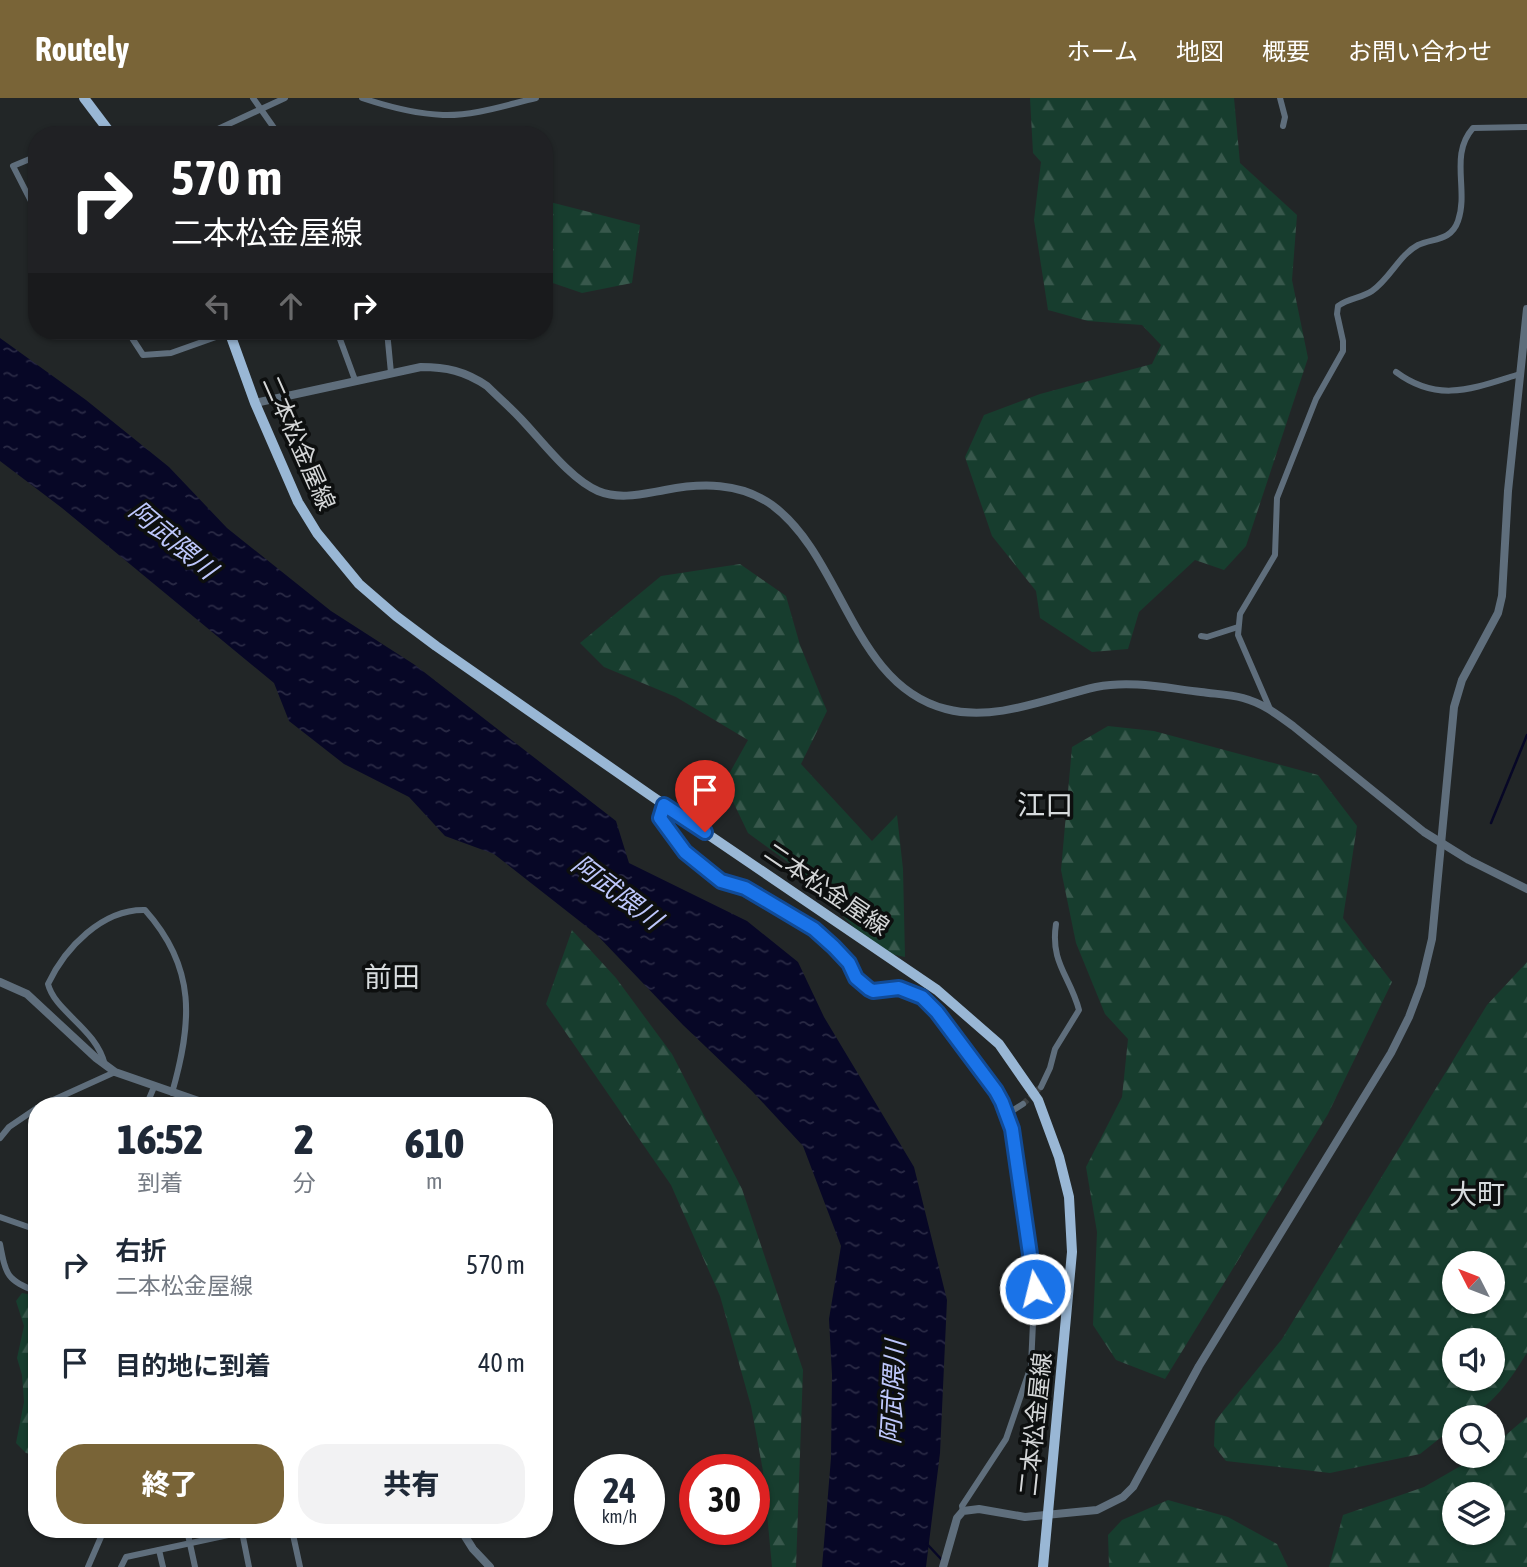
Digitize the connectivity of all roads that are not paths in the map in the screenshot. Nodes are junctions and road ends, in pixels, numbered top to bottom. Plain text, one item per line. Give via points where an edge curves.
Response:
1 (84, 98) edge
2 (253, 98) edge
3 (285, 98) edge
4 (362, 98) edge
5 (536, 98) edge
6 (1280, 98) edge
7 (261, 109) junction
8 (105, 126) edge
9 (224, 126) edge
10 (273, 126) edge
11 (1283, 126) dead end
12 (1527, 127) edge
13 (28, 160) edge
14 (28, 195) edge
15 (1527, 309) edge
16 (133, 340) edge
17 (206, 340) edge
18 (233, 340) edge
19 (340, 340) edge
20 (388, 340) edge
21 (1524, 360) edge
22 (1396, 372) dead end
23 (391, 373) junction
24 (1520, 374) junction
25 (355, 380) junction
26 (256, 402) junction
27 (1238, 627) junction
28 (1201, 636) dead end
29 (1270, 709) junction
30 (664, 805) junction
31 (1441, 843) junction
32 (1527, 889) edge
33 (1056, 924) dead end
34 (0, 982) edge
35 (106, 1065) junction
36 (115, 1072) junction
37 (154, 1087) junction
38 (1041, 1087) tunnel mouth
39 (172, 1093) junction
40 (60, 1097) edge
41 (150, 1097) edge
42 (180, 1097) edge
43 (1023, 1104) tunnel mouth
44 (28, 1114) edge
45 (1006, 1114) junction
46 (0, 1138) edge
47 (0, 1217) edge
48 (28, 1227) edge
49 (0, 1244) edge
50 (28, 1289) edge
51 (962, 1511) junction
52 (1047, 1515) junction
53 (101, 1538) edge
54 (189, 1538) edge
55 (214, 1538) edge
56 (243, 1538) edge
57 (294, 1538) edge
58 (466, 1538) edge
59 (190, 1543) junction
60 (159, 1550) junction
61 (943, 1566) edge
62 (88, 1567) edge
63 (121, 1567) edge
64 (163, 1567) edge
65 (195, 1567) edge
66 (249, 1567) edge
67 (300, 1567) edge
68 (490, 1567) edge
69 (1043, 1567) edge

1 - 8 main road
2 - 7 street
3 - 7 street
4 - 5 street via 397,110 444,115
6 - 11 street
7 - 9 street
7 - 10 street
12 - 27 street via 1474,128 1461,152 1460,211 1451,232 1418,246 1375,289 1338,306 1343,351 1316,399 1277,498 1275,555 1240,614
13 - 14 street via 13,166
15 - 21 street
16 - 17 street via 143,355 171,353
18 - 26 main road, 二本松金屋線
19 - 25 street
20 - 23 street
21 - 24 street
22 - 24 street via 1416,385 1460,391
23 - 25 street
23 - 29 street via 438,367 472,376 596,490 624,496 706,485 737,489 771,505 802,537 886,671 931,705 990,712 1128,684 1241,697
24 - 31 street via 1502,597 1454,707
25 - 26 street
26 - 30 main road, 二本松金屋線 via 298,502 359,584 436,646
27 - 28 street
27 - 29 street
29 - 31 street
30 - 45 street via 660,818 685,852 721,881 745,888 814,929 869,989 908,990 929,1003 996,1091
30 - 52 main road, 二本松金屋線 via 937,990 999,1044 1038,1100 1069,1197 1072,1252
31 - 32 street
31 - 52 street via 1432,940 1421,985 1391,1053 1199,1366 1133,1487 1097,1510
33 - 38 street via 1056,956 1079,1010 1055,1049
34 - 35 street via 27,994
35 - 36 street
35 - 39 street via 100,1047 55,998 48,984 76,943 101,922 145,910 175,956 187,1011 183,1056
36 - 37 street
36 - 40 street
37 - 39 street
37 - 41 street
39 - 42 street
43 - 45 street
44 - 46 street
45 - 51 street via 1035,1279 1031,1366 1006,1439
47 - 48 street
49 - 50 street via 11,1279
51 - 52 street, 二本松金屋線
51 - 61 street
52 - 69 main road, 二本松金屋線
53 - 62 street
54 - 59 street
55 - 59 street
56 - 66 street
57 - 67 street
58 - 68 street
59 - 60 street
59 - 65 street
60 - 63 street via 126,1557
60 - 64 street

